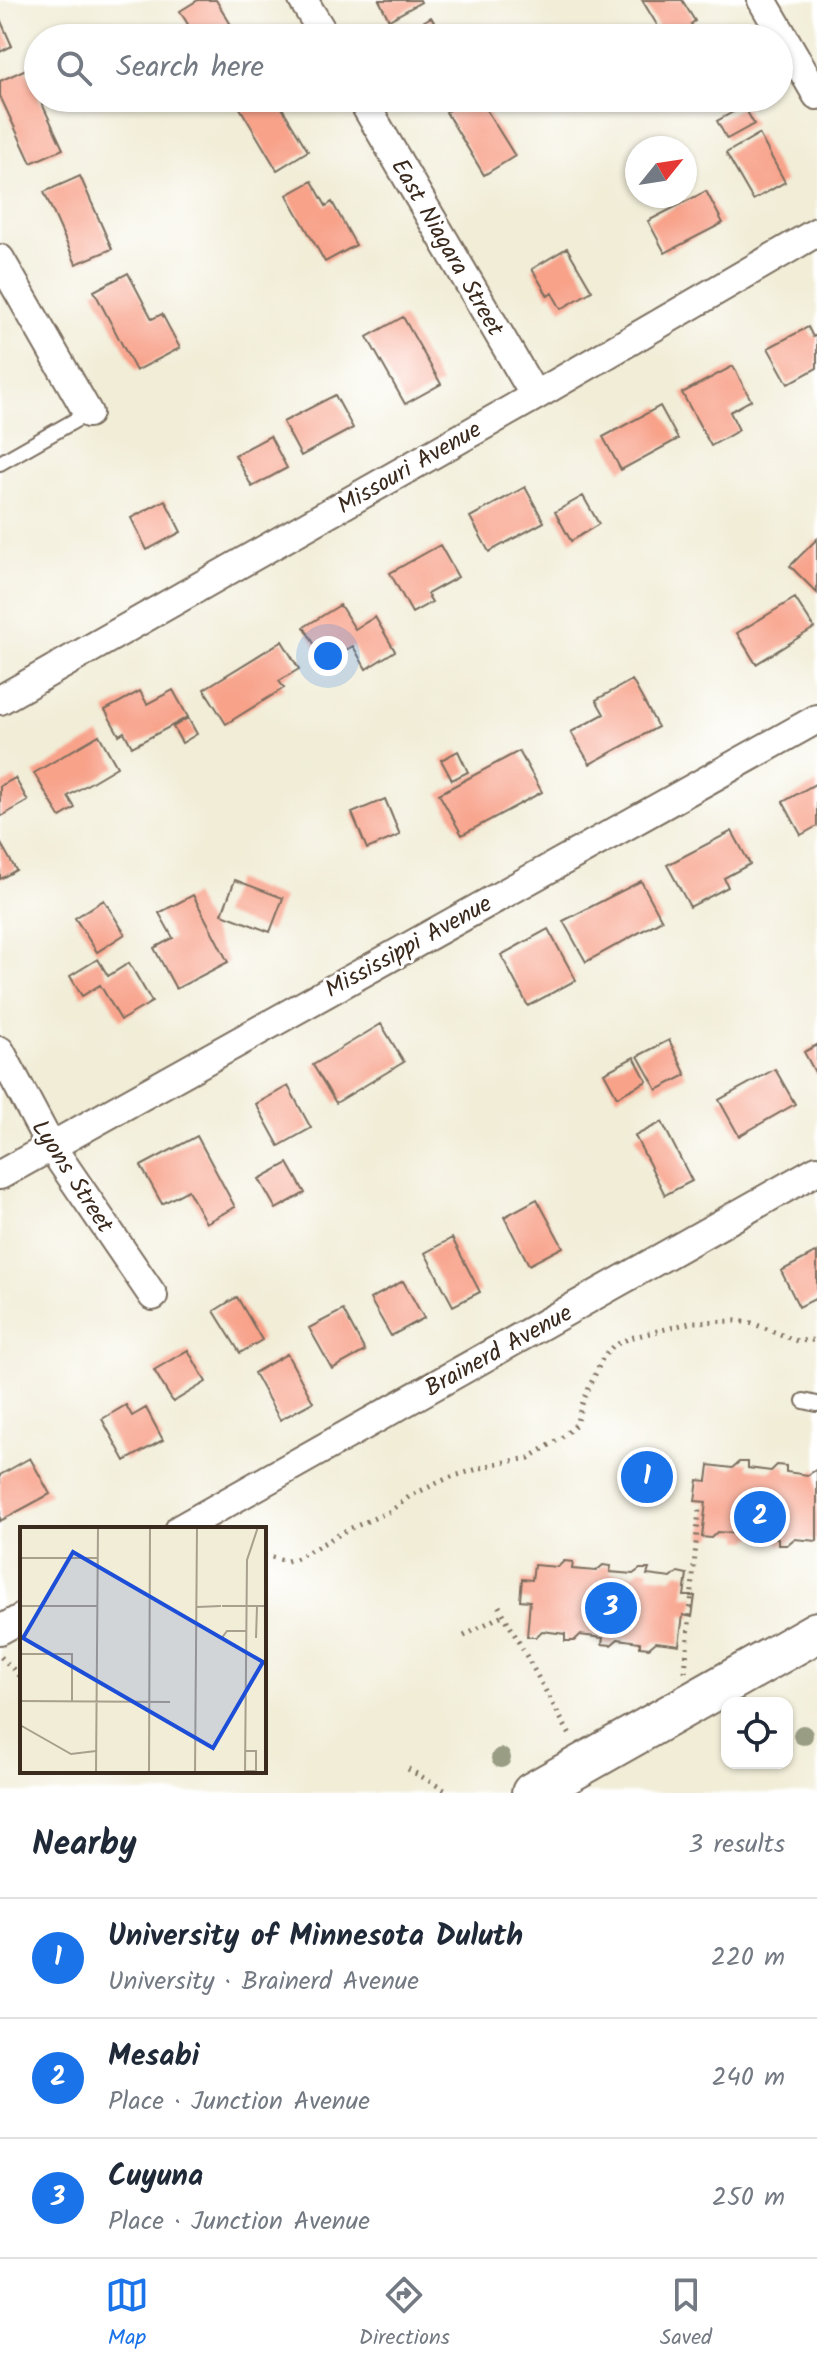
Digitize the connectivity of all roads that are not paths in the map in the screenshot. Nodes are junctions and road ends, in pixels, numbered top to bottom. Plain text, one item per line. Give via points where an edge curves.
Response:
1 (303, 0) edge
2 (762, 0) edge
3 (318, 24) edge
4 (776, 24) edge
5 (793, 54) edge
6 (817, 95) edge
7 (369, 112) edge
8 (817, 232) edge
9 (0, 259) edge
10 (535, 396) junction
11 (88, 413) joint
12 (0, 463) edge
13 (0, 700) edge
14 (817, 719) edge
15 (0, 1051) edge
16 (50, 1145) junction
17 (817, 1170) edge
18 (0, 1175) edge
19 (153, 1296) dead end
20 (184, 1527) edge
21 (20, 1619) edge
22 (0, 1630) edge
23 (817, 1632) edge
24 (532, 1793) edge

1 - 3 street
2 - 4 street
5 - 6 street
7 - 10 street, East Niagara Street
8 - 10 street, Missouri Avenue
9 - 11 street
10 - 13 street, Missouri Avenue
11 - 12 lane
14 - 16 street, Mississippi Avenue
15 - 16 street, Lyons Street
16 - 18 street, Mississippi Avenue
16 - 19 street, Lyons Street
17 - 20 street, Brainerd Avenue
21 - 22 street
23 - 24 street

